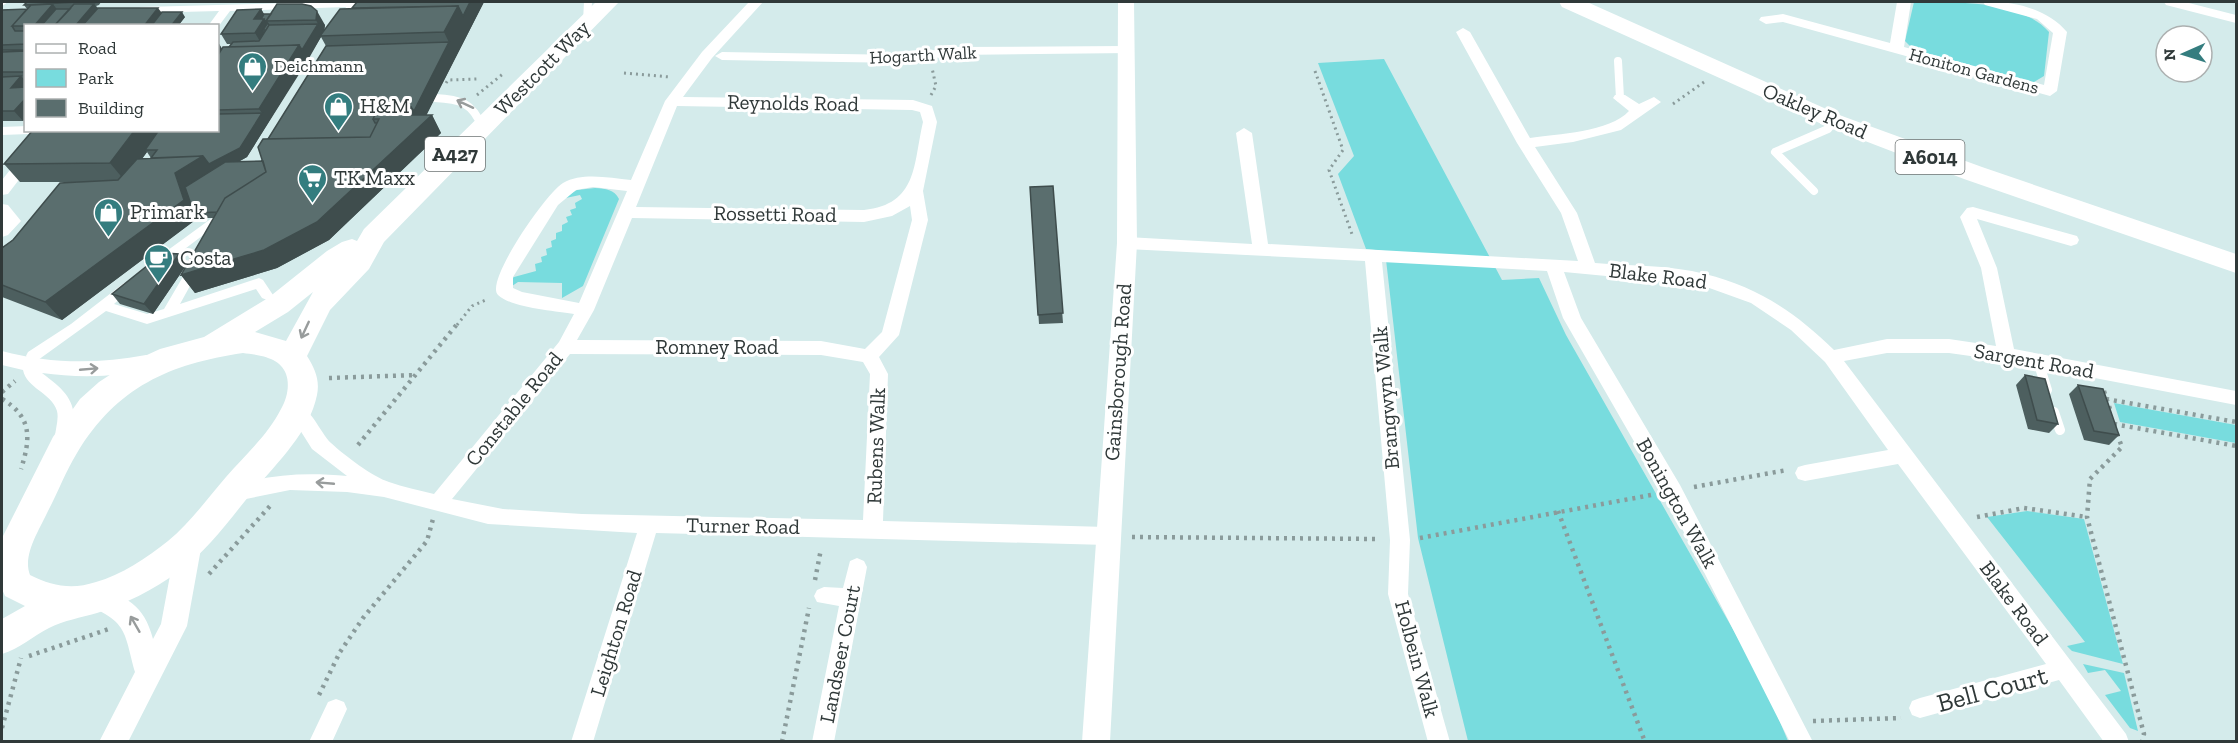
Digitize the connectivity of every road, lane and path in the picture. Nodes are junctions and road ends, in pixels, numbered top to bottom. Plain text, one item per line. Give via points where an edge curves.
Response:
1 (608, 2) edge
2 (756, 2) edge
3 (1126, 2) edge
4 (1570, 2) edge
5 (1904, 2) edge
6 (1990, 2) edge
7 (2173, 2) edge
8 (353, 3) edge
9 (227, 7) junction
10 (128, 11) edge
11 (588, 12) edge
12 (2236, 19) edge
13 (1766, 20) dead end
14 (214, 24) edge
15 (336, 31) edge
16 (1463, 32) dead end
17 (1125, 50) junction
18 (1896, 50) junction
19 (930, 55) junction
20 (722, 56) dead end
21 (1618, 61) dead end
22 (1315, 71) dead end
23 (624, 73) dead end
24 (689, 79) junction
25 (452, 80) dead end
26 (477, 80) dead end
27 (435, 98) dead end
28 (1620, 98) joint
29 (672, 101) junction
30 (1654, 102) dead end
31 (918, 107) junction
32 (1638, 110) junction
33 (1834, 121) junction
34 (482, 127) junction
35 (24, 130) edge
36 (2, 131) edge
37 (48, 132) edge
38 (1244, 133) dead end
39 (1525, 143) junction
40 (635, 186) junction
41 (2, 190) edge
42 (915, 191) junction
43 (1814, 191) dead end
44 (626, 212) junction
45 (374, 236) junction
46 (2071, 240) dead end
47 (1127, 243) junction
48 (1261, 251) junction
49 (1366, 255) junction
50 (2236, 264) edge
51 (1553, 265) junction
52 (1589, 268) junction
53 (504, 291) junction
54 (267, 295) dead end
55 (103, 305) junction
56 (585, 310) junction
57 (169, 313) junction
58 (208, 347) junction
59 (564, 347) junction
60 (2006, 354) junction
61 (869, 356) junction
62 (171, 357) junction
63 (292, 357) junction
64 (1831, 357) junction
65 (2, 358) edge
66 (2038, 361) junction
67 (27, 367) junction
68 (2098, 372) junction
69 (417, 375) junction
70 (329, 378) dead end
71 (2, 392) edge
72 (2236, 398) edge
73 (2, 399) edge
74 (2106, 399) junction
75 (297, 411) junction
76 (2236, 422) edge
77 (2114, 424) junction
78 (2060, 430) edge
79 (358, 445) dead end
80 (64, 446) junction
81 (2236, 446) edge
82 (1902, 455) junction
83 (1805, 473) joint
84 (20, 475) dead end
85 (383, 489) junction
86 (1673, 491) junction
87 (228, 496) junction
88 (274, 501) dead end
89 (437, 504) junction
90 (1558, 511) junction
91 (1974, 517) dead end
92 (2087, 517) junction
93 (649, 525) junction
94 (824, 528) junction
95 (873, 529) junction
96 (1107, 536) junction
97 (1400, 540) junction
98 (189, 543) junction
99 (857, 567) dead end
100 (6, 572) edge
101 (208, 575) dead end
102 (816, 595) junction
103 (851, 597) junction
104 (83, 600) junction
105 (113, 627) dead end
106 (11, 648) edge
107 (2064, 669) junction
108 (148, 672) junction
109 (326, 705) joint
110 (1920, 708) joint
111 (1794, 723) junction
112 (2, 728) edge
113 (112, 741) edge
114 (321, 741) edge
115 (582, 741) edge
116 (782, 741) edge
117 (823, 741) edge
118 (1096, 741) edge
119 (1439, 741) edge
120 (1645, 741) edge
121 (1802, 741) edge
122 (2118, 741) edge
123 (2142, 741) edge

1 - 11 highway, Westcott Way / A427
2 - 24 street, Constable Road
3 - 17 street, Gainsborough Road
4 - 33 main road, Oakley Road / A6014
5 - 18 street
6 - 18 street, Honiton Gardens via 2042,16 2060,32 2050,91
7 - 12 street
8 - 9 street
8 - 15 street
9 - 10 street
9 - 14 street
11 - 34 highway, Westcott Way / A427
13 - 18 street, Honiton Gardens via 1783,18
16 - 39 street
17 - 19 street, Hogarth Walk via 955,51
17 - 47 street, Gainsborough Road
19 - 20 street, Hogarth Walk via 904,60 756,50
19 - 31 path via 936,86
21 - 28 lane
22 - 49 path via 1343,150 1329,170
23 - 24 path
24 - 29 street, Constable Road
25 - 26 path
34 -> 27 lane via 477,110 467,102
28 - 32 street
29 - 31 street, Reynolds Road
29 - 40 street, Constable Road
30 - 32 street
31 - 42 street, Rubens Walk via 927,109 930,122
32 - 39 street via 1616,127
33 - 43 lane via 1828,129 1775,152
33 - 50 main road, Oakley Road / A6014
34 - 45 highway, Westcott Way / A427
35 - 36 lane
37 - 41 street
38 - 48 street
39 - 52 street via 1569,213
40 - 44 street, Constable Road
40 - 53 street via 584,183 570,186 554,197 505,277
42 - 44 street, Rossetti Road via 905,202 883,214 864,216
42 - 61 street, Rubens Walk via 921,220 891,335
44 - 56 street, Constable Road
45 - 58 highway, Westcott Way / A427 via 337,258 278,305
45 -> 63 highway, Westcott Way / A427 via 359,262 319,304
46 - 60 street via 1973,212 1968,217 1992,272
47 - 48 street, Blake Road
47 - 96 street, Gainsborough Road
48 - 49 street, Blake Road
49 - 51 street, Blake Road
49 - 97 street, Brangwyn Walk
51 - 52 street, Blake Road
51 - 86 street, Bonington Walk via 1572,318
52 - 64 street, Blake Road via 1721,285 1779,312
53 - 56 street via 518,298
53 - 69 path via 472,306
54 - 57 street via 259,283
55 - 57 street via 147,319
55 - 57 street via 229,207
55 - 67 street
56 - 59 street, Constable Road
58 - 62 highway
58 - 63 highway via 243,342 261,344
59 - 61 street, Romney Road via 821,348
59 - 89 street, Constable Road
60 - 64 street, Sargent Road via 1914,345
60 - 66 street, Sargent Road
61 - 95 street, Rubens Walk via 879,374
67 -> 62 street via 45,365 76,371 131,366
62 - 80 highway via 110,390 91,408
63 - 75 highway via 303,381
64 - 82 street, Blake Road
65 - 67 street
66 - 68 street, Sargent Road
66 - 78 lane
67 - 71 path
67 - 80 street via 55,393 66,410
68 - 72 street, Sargent Road
68 - 74 path
69 - 70 path
69 - 79 path
73 - 84 path via 24,417 29,438
74 - 76 path
74 - 77 path
75 - 85 street, Turner Road via 332,456
75 - 87 highway
77 - 81 path
77 - 92 path via 2122,447 2090,479
80 - 100 highway
82 - 83 street
82 - 107 street, Blake Road
83 - 86 path via 1791,470
85 -> 87 street, Turner Road via 286,481
85 - 89 street, Turner Road
86 - 90 path
86 - 111 street, Bonington Walk
87 - 98 highway
88 - 101 path
89 - 93 street, Turner Road via 500,517
89 - 109 path via 427,541 340,652
90 - 97 path
90 - 120 path
91 - 92 path via 2024,508
92 - 123 path via 2144,734
93 - 94 street, Turner Road
93 - 115 street, Leighton Road
94 - 95 street, Turner Road
94 - 102 path
95 - 96 street, Turner Road
96 - 97 path
96 - 118 street, Gainsborough Road
97 - 119 street, Holbein Walk via 1398,594
98 - 104 highway via 134,582
98 - 108 street via 174,626
99 - 103 street, Landseer Court
100 - 104 highway via 17,585 41,598
102 - 103 street
102 - 116 path
103 - 117 street, Landseer Court
104 - 106 highway via 36,617
108 -> 104 street via 140,633 131,616 116,604
105 - 106 path via 76,642
106 - 112 path
107 - 110 street, Bell Court
107 - 122 street, Blake Road
108 - 113 street
109 - 114 street
110 - 111 path via 1908,718
111 - 121 street, Bonington Walk

